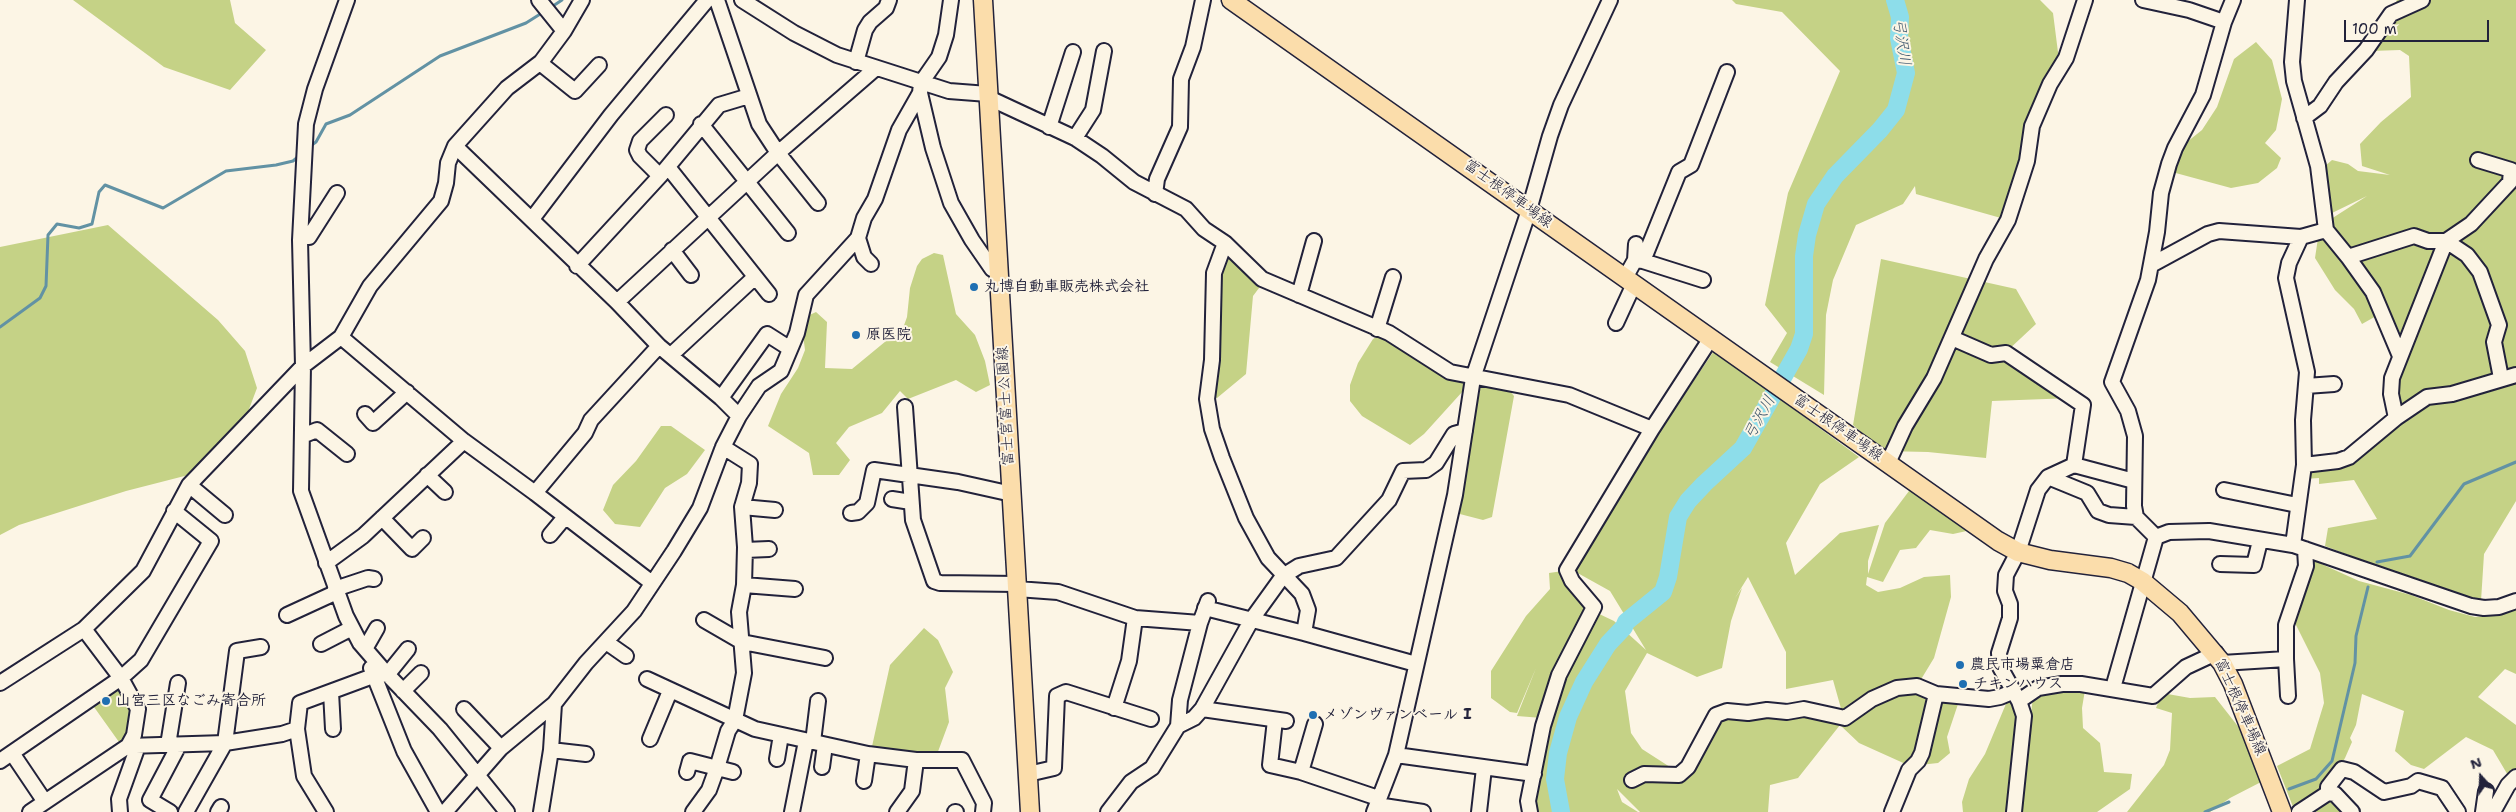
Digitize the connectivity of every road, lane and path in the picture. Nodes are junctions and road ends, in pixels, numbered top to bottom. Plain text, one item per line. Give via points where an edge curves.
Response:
1 (347, 0) edge
2 (582, 0) edge
3 (706, 0) edge
4 (717, 0) edge
5 (742, 0) edge
6 (889, 0) edge
7 (951, 0) edge
8 (983, 0) edge
9 (1204, 0) edge
10 (1231, 0) edge
11 (1610, 0) edge
12 (2085, 0) edge
13 (2143, 0) edge
14 (2233, 0) edge
15 (2297, 0) edge
16 (2422, 0) edge
17 (545, 7) edge
18 (2224, 22) junction
19 (564, 31) junction
20 (1104, 51) dead end
21 (1073, 52) dead end
22 (856, 62) junction
23 (540, 63) junction
24 (599, 65) dead end
25 (876, 68) junction
26 (1727, 72) dead end
27 (921, 88) junction
28 (749, 96) junction
29 (988, 96) junction
30 (666, 115) dead end
31 (2304, 118) junction
32 (701, 124) junction
33 (1049, 127) junction
34 (1075, 138) junction
35 (455, 146) junction
36 (778, 153) junction
37 (2478, 160) dead end
38 (664, 171) junction
39 (747, 182) junction
40 (337, 193) dead end
41 (1155, 194) junction
42 (818, 203) dead end
43 (1529, 210) junction
44 (708, 216) junction
45 (532, 219) junction
46 (2326, 230) junction
47 (788, 233) dead end
48 (301, 237) junction
49 (858, 238) junction
50 (2300, 238) junction
51 (2446, 241) junction
52 (1314, 242) dead end
53 (1225, 243) junction
54 (1636, 244) dead end
55 (672, 250) junction
56 (2348, 257) junction
57 (1639, 261) junction
58 (871, 264) dead end
59 (2151, 265) junction
60 (577, 266) junction
61 (998, 272) junction
62 (691, 275) dead end
63 (755, 277) junction
64 (1393, 277) dead end
65 (1704, 280) dead end
66 (1630, 281) junction
67 (769, 294) dead end
68 (1299, 295) junction
69 (617, 302) junction
70 (1616, 323) dead end
71 (1377, 329) junction
72 (341, 337) junction
73 (1711, 338) junction
74 (1952, 338) junction
75 (789, 348) junction
76 (665, 350) junction
77 (2400, 356) junction
78 (303, 366) junction
79 (2516, 375) edge
80 (1473, 378) junction
81 (2501, 378) junction
82 (2334, 384) dead end
83 (2306, 386) junction
84 (407, 392) junction
85 (721, 398) junction
86 (905, 407) dead end
87 (365, 414) dead end
88 (739, 416) junction
89 (2396, 418) junction
90 (1652, 429) junction
91 (1465, 431) junction
92 (302, 436) junction
93 (464, 441) junction
94 (723, 447) junction
95 (347, 454) dead end
96 (1888, 463) junction
97 (2304, 464) junction
98 (2074, 465) junction
99 (910, 474) junction
100 (427, 475) junction
101 (2048, 477) junction
102 (2134, 481) junction
103 (189, 485) junction
104 (2224, 490) dead end
105 (445, 492) dead end
106 (535, 494) junction
107 (1012, 494) junction
108 (892, 499) dead end
109 (911, 502) junction
110 (2297, 505) junction
111 (742, 507) junction
112 (775, 510) dead end
113 (174, 511) junction
114 (851, 513) dead end
115 (225, 515) dead end
116 (566, 517) junction
117 (2136, 517) junction
118 (382, 518) junction
119 (550, 535) dead end
120 (2156, 537) junction
121 (423, 538) dead end
122 (2260, 541) junction
123 (2299, 547) junction
124 (769, 549) dead end
125 (745, 550) junction
126 (2018, 552) junction
127 (326, 563) junction
128 (2220, 564) dead end
129 (1283, 576) junction
130 (374, 579) dead end
131 (2142, 581) junction
132 (652, 583) junction
133 (744, 586) junction
134 (1017, 586) junction
135 (795, 589) dead end
136 (336, 590) junction
137 (2516, 601) edge
138 (287, 615) dead end
139 (1134, 618) junction
140 (1252, 619) junction
141 (704, 620) dead end
142 (1200, 623) junction
143 (352, 628) junction
144 (377, 628) dead end
145 (84, 629) junction
146 (1304, 632) junction
147 (606, 642) junction
148 (742, 642) junction
149 (320, 644) dead end
150 (362, 646) junction
151 (261, 647) dead end
152 (408, 649) dead end
153 (626, 656) dead end
154 (825, 658) dead end
155 (2219, 658) junction
156 (2286, 660) junction
157 (1416, 664) junction
158 (421, 673) dead end
159 (387, 675) junction
160 (373, 676) junction
161 (121, 678) junction
162 (647, 679) dead end
163 (0, 683) edge
164 (178, 683) dead end
165 (2113, 688) junction
166 (403, 691) junction
167 (670, 691) junction
168 (331, 692) junction
169 (1936, 694) junction
170 (2016, 696) junction
171 (2288, 696) dead end
172 (818, 701) dead end
173 (554, 704) junction
174 (1114, 708) junction
175 (464, 709) dead end
176 (1202, 709) junction
177 (1151, 719) dead end
178 (734, 720) junction
179 (1315, 724) dead end
180 (1178, 726) junction
181 (297, 728) junction
182 (333, 728) dead end
183 (781, 735) junction
184 (650, 739) dead end
185 (225, 743) junction
186 (815, 743) junction
187 (173, 745) junction
188 (133, 746) junction
189 (501, 748) junction
190 (551, 750) junction
191 (586, 754) dead end
192 (868, 754) junction
193 (1396, 755) junction
194 (6, 757) edge
195 (777, 759) dead end
196 (916, 760) junction
197 (822, 767) dead end
198 (717, 768) junction
199 (1484, 768) junction
200 (687, 772) dead end
201 (733, 772) dead end
202 (1301, 772) junction
203 (1028, 774) junction
204 (1534, 774) junction
205 (478, 776) junction
206 (2516, 777) edge
207 (1632, 780) dead end
208 (864, 781) dead end
209 (2486, 792) dead end
210 (2328, 793) junction
211 (45, 802) junction
212 (1376, 805) edge
213 (1113, 811) edge
214 (30, 812) edge
215 (120, 812) edge
216 (170, 812) edge
217 (186, 812) edge
218 (326, 812) edge
219 (438, 812) edge
220 (445, 812) edge
221 (507, 812) edge
222 (541, 812) edge
223 (693, 812) edge
224 (792, 812) edge
225 (897, 812) edge
226 (983, 812) edge
227 (1030, 812) edge
228 (1423, 812) edge
229 (1479, 812) edge
230 (1530, 812) edge
231 (1892, 812) edge
232 (2014, 812) edge
233 (2282, 812) edge
234 (2299, 812) edge
235 (2352, 812) edge
236 (2458, 812) edge
237 (2483, 812) edge
238 (2493, 812) edge

1 - 48 street via 306,124
2 - 19 street
3 - 45 street via 611,115
4 - 28 street
5 - 22 street via 794,33
6 - 22 street via 886,8 864,30
7 - 27 street via 939,58
8 - 29 main road, 富士宮富士公園線
9 - 41 street via 1193,47 1181,79 1180,127 1157,179
10 - 43 main road, 富士根停車場線
11 - 43 street via 1556,120
12 - 74 street via 2066,58 2050,84 2032,126 2027,162 2008,220 1986,259
13 - 18 street
14 - 18 street
15 - 31 street via 2292,62
16 - 31 street via 2391,14 2320,106
17 - 19 street
18 - 59 street via 2203,95 2169,164 2160,194
19 - 23 street
20 - 34 street via 1093,110
21 - 33 street
22 - 25 street
23 - 24 street via 575,91
23 - 35 street via 507,88
25 - 27 street
25 - 36 street
26 - 57 street via 1691,165 1679,172
27 - 29 street
27 - 49 street via 900,130
27 - 61 street via 933,148 951,203 977,248 992,269
28 - 32 street via 719,105
28 - 36 street via 759,124
29 - 33 street
29 - 61 main road, 富士宮富士公園線
30 - 38 street via 640,141 637,150 640,156
31 - 46 street via 2318,166
32 - 38 street
32 - 39 street
33 - 34 street
34 - 41 street
35 - 45 street
35 - 72 street via 440,201 370,286
36 - 39 street
36 - 42 street
37 - 51 street via 2511,170 2510,182 2471,224
38 - 44 street
38 - 60 street
39 - 44 street
39 - 47 street
40 - 48 street via 309,237
41 - 53 street via 1186,209 1204,229
43 - 66 main road, 富士根停車場線
43 - 80 street
44 - 55 street
44 - 63 street
45 - 60 street
46 - 50 street
46 - 56 street
48 - 78 street
49 - 58 street via 864,257
49 - 75 street via 806,296 797,333
50 - 59 street via 2219,231
50 - 83 street via 2286,278 2308,372
51 - 56 street via 2428,241 2414,236
51 - 77 street
51 - 81 street via 2467,255 2480,272 2500,325 2494,342
52 - 68 street
53 - 68 street via 1262,279
53 - 129 street via 1214,273 1212,360 1207,399 1212,429 1246,518 1268,558
54 - 57 street
55 - 62 street
55 - 69 street
56 - 77 street via 2374,292
57 - 65 street
57 - 66 street
59 - 102 street via 2112,382 2128,411 2135,436
60 - 69 street
61 - 107 main road, 富士宮富士公園線
63 - 67 street
63 - 76 street
64 - 71 street
66 - 70 street
66 - 73 main road, 富士根停車場線
68 - 71 street
69 - 76 street
71 - 80 street via 1389,333 1450,372
72 - 78 street
72 - 84 street
73 - 90 street
73 - 96 main road, 富士根停車場線
74 - 96 street
74 - 98 street via 1991,355 2006,353 2083,405
75 - 85 street via 767,334
75 - 88 street via 781,371 759,386
76 - 85 street
76 - 106 street via 591,420 585,433
77 - 89 street via 2392,378 2391,394
78 - 92 street
78 - 103 street
79 - 81 street
80 - 90 street via 1569,395
80 - 91 street
81 - 89 street via 2452,394 2427,398
82 - 83 street
83 - 97 street
84 - 87 street via 372,422
84 - 93 street
85 - 88 street
86 - 99 street
88 - 94 street
89 - 97 street via 2348,457
90 - 204 street via 1567,570 1594,607 1559,674
91 - 129 street via 1454,434 1436,463 1426,470 1403,471 1389,500 1336,558 1299,566
91 - 157 street via 1455,495
92 - 95 street via 317,430
92 - 127 street via 301,491
93 - 100 street
93 - 106 street
94 - 111 street via 750,464
94 - 132 street via 700,508
96 - 126 main road, 富士根停車場線
97 - 110 street
98 - 101 street
98 - 102 street
99 - 107 street
99 - 109 street
99 - 114 street via 874,470 868,503 858,512
100 - 105 street
100 - 118 street
101 - 117 street via 2087,493 2098,511
101 - 126 street via 2038,490
102 - 117 street
103 - 113 street
103 - 115 street
104 - 110 street
106 - 116 street
107 - 134 main road, 富士宮富士公園線
108 - 109 street
109 - 134 street via 913,520 934,581
110 - 123 street
111 - 112 street
111 - 125 street
113 - 145 street via 143,571
113 - 161 street via 211,541 141,660
116 - 119 street
116 - 132 street
117 - 120 street
118 - 121 street via 412,549
118 - 127 street
120 - 122 street via 2169,532 2209,531
120 - 131 street
122 - 123 street
122 - 128 street via 2254,565
123 - 137 street via 2471,606 2498,607
123 - 156 street via 2306,566 2286,624
124 - 125 street
125 - 133 street
126 - 131 main road, 富士根停車場線 via 2111,568
126 - 170 street via 2006,575 2010,618 1999,653 2000,667
127 - 136 street
129 - 140 street
129 - 146 street via 1302,594 1308,610
130 - 136 street via 368,578
131 - 155 main road, 富士根停車場線 via 2180,613
131 - 165 street
132 - 147 street via 634,611
133 - 135 street
133 - 148 street via 739,612
134 - 139 street via 1058,592
134 - 203 main road, 富士宮富士公園線
136 - 138 street
136 - 143 street
139 - 142 street
139 - 174 street via 1129,661
140 - 142 street via 1207,604
140 - 146 street
140 - 176 street
141 - 148 street
142 - 180 street via 1180,700
143 - 149 street
143 - 150 street
144 - 150 street
145 - 161 street
145 - 163 street
146 - 157 street
147 - 153 street
147 - 173 street
148 - 154 street
148 - 178 street via 744,673
150 - 159 street
150 - 160 street
151 - 185 street via 237,651
152 - 159 street
155 - 156 street
155 - 165 street via 2186,667 2153,696
155 - 233 main road, 富士根停車場線 via 2233,684
156 - 171 street
157 - 193 street
158 - 166 street
159 - 166 street
160 - 168 street
160 - 219 street via 404,751
161 - 188 street via 138,709
161 - 194 street
162 - 167 street
164 - 187 street
165 - 170 street via 2062,684
166 - 205 street via 440,729
167 - 178 street
167 - 184 street
168 - 181 street via 300,703
168 - 182 street
169 - 170 street via 1989,699
169 - 207 street via 1916,686 1897,688 1872,699 1845,718 1804,709 1787,712 1727,711 1716,715 1688,767 1678,775 1644,774
169 - 231 street via 1922,753 1909,770
170 - 232 street via 2024,716 2024,729
172 - 186 street
173 - 189 street
173 - 190 street
174 - 177 street
174 - 203 street via 1066,692 1057,696 1054,768
175 - 189 street
176 - 180 street via 1194,718
176 - 202 street via 1281,720 1270,765
178 - 183 street
178 - 198 street
179 - 202 street
180 - 213 street via 1152,768 1131,782
181 - 185 street via 282,734
181 - 218 street via 304,776
183 - 186 street
183 - 195 street
185 - 187 street
185 - 217 street
186 - 192 street
186 - 197 street
186 - 224 street
187 - 188 street
187 - 216 street via 150,800
188 - 211 street
188 - 215 street via 119,799
189 - 205 street
190 - 191 street
190 - 222 street
192 - 196 street
192 - 208 street
193 - 199 street
193 - 212 street
194 - 211 street
196 - 225 street via 912,791
196 - 226 street via 962,760 984,803
198 - 200 street via 690,761
198 - 201 street
198 - 223 street via 709,790
199 - 204 street
199 - 229 street
202 - 212 street
203 - 227 main road, 富士宮富士公園線
204 - 230 street via 1528,801
205 - 220 street
205 - 221 street
206 - 238 street
209 - 237 street
210 - 234 street
210 - 235 street via 2334,794
210 - 236 street via 2328,787 2342,769 2354,772 2384,792 2411,786 2418,781 2442,788
211 - 214 street
212 - 228 street

